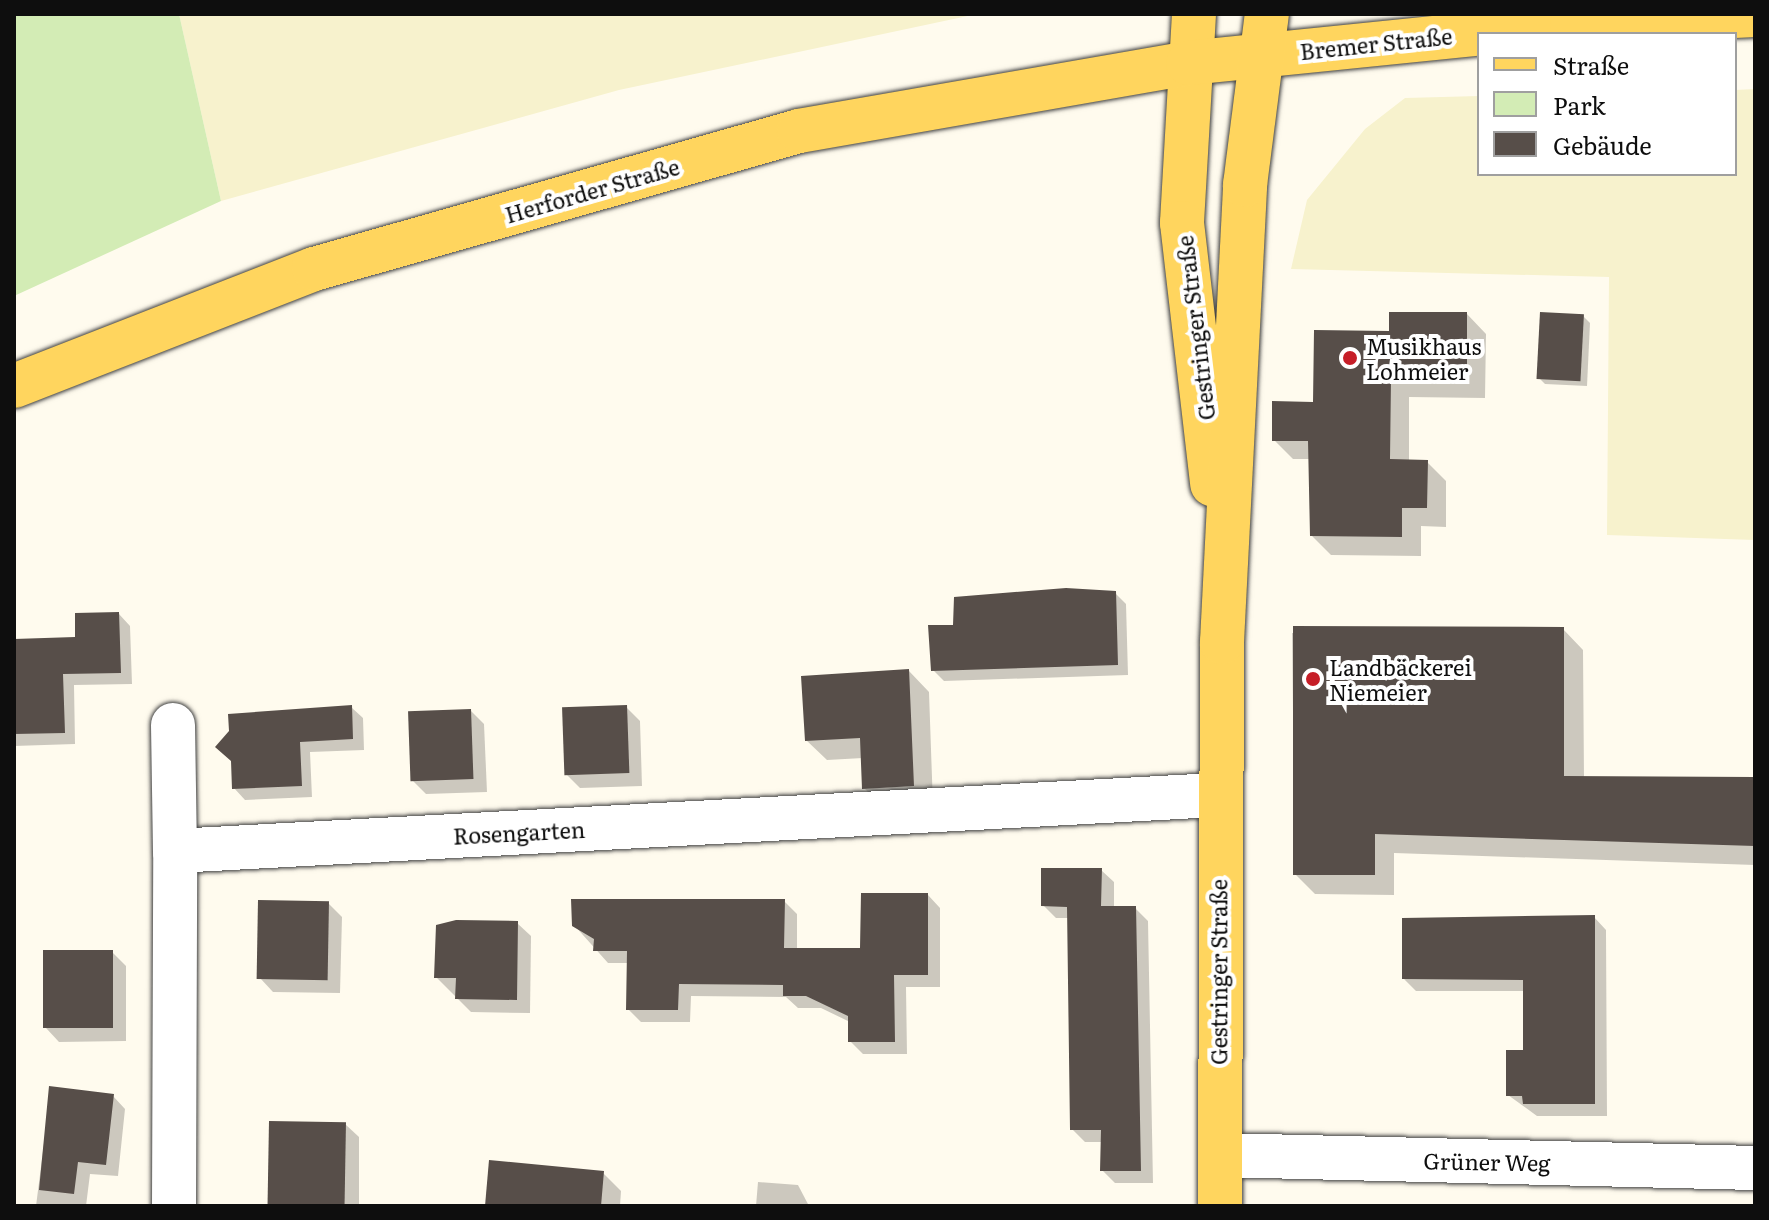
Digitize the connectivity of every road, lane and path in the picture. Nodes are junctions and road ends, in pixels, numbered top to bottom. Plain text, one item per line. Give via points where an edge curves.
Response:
1 (1194, 14) edge
2 (1755, 15) edge
3 (1266, 34) edge
4 (1188, 63) junction
5 (14, 386) edge
6 (1222, 642) junction
7 (173, 725) dead end
8 (1217, 795) junction
9 (175, 851) junction
10 (1220, 1155) junction
11 (1755, 1168) edge
12 (174, 1206) edge
13 (1220, 1206) edge

1 - 4 main road, Gestringer Straße
2 - 3 main road, Bremer Straße
3 - 4 main road, Bremer Straße
3 - 6 main road, Gestringer Straße via 1245,185
4 - 5 main road, Herforder Straße via 799,131 314,269
4 - 6 main road, Gestringer Straße via 1182,223 1210,451
6 - 8 main road, Gestringer Straße
7 - 9 street
8 - 9 street, Rosengarten
8 - 10 main road, Gestringer Straße
9 - 12 street
10 - 11 street, Grüner Weg
10 - 13 main road, Gestringer Straße

